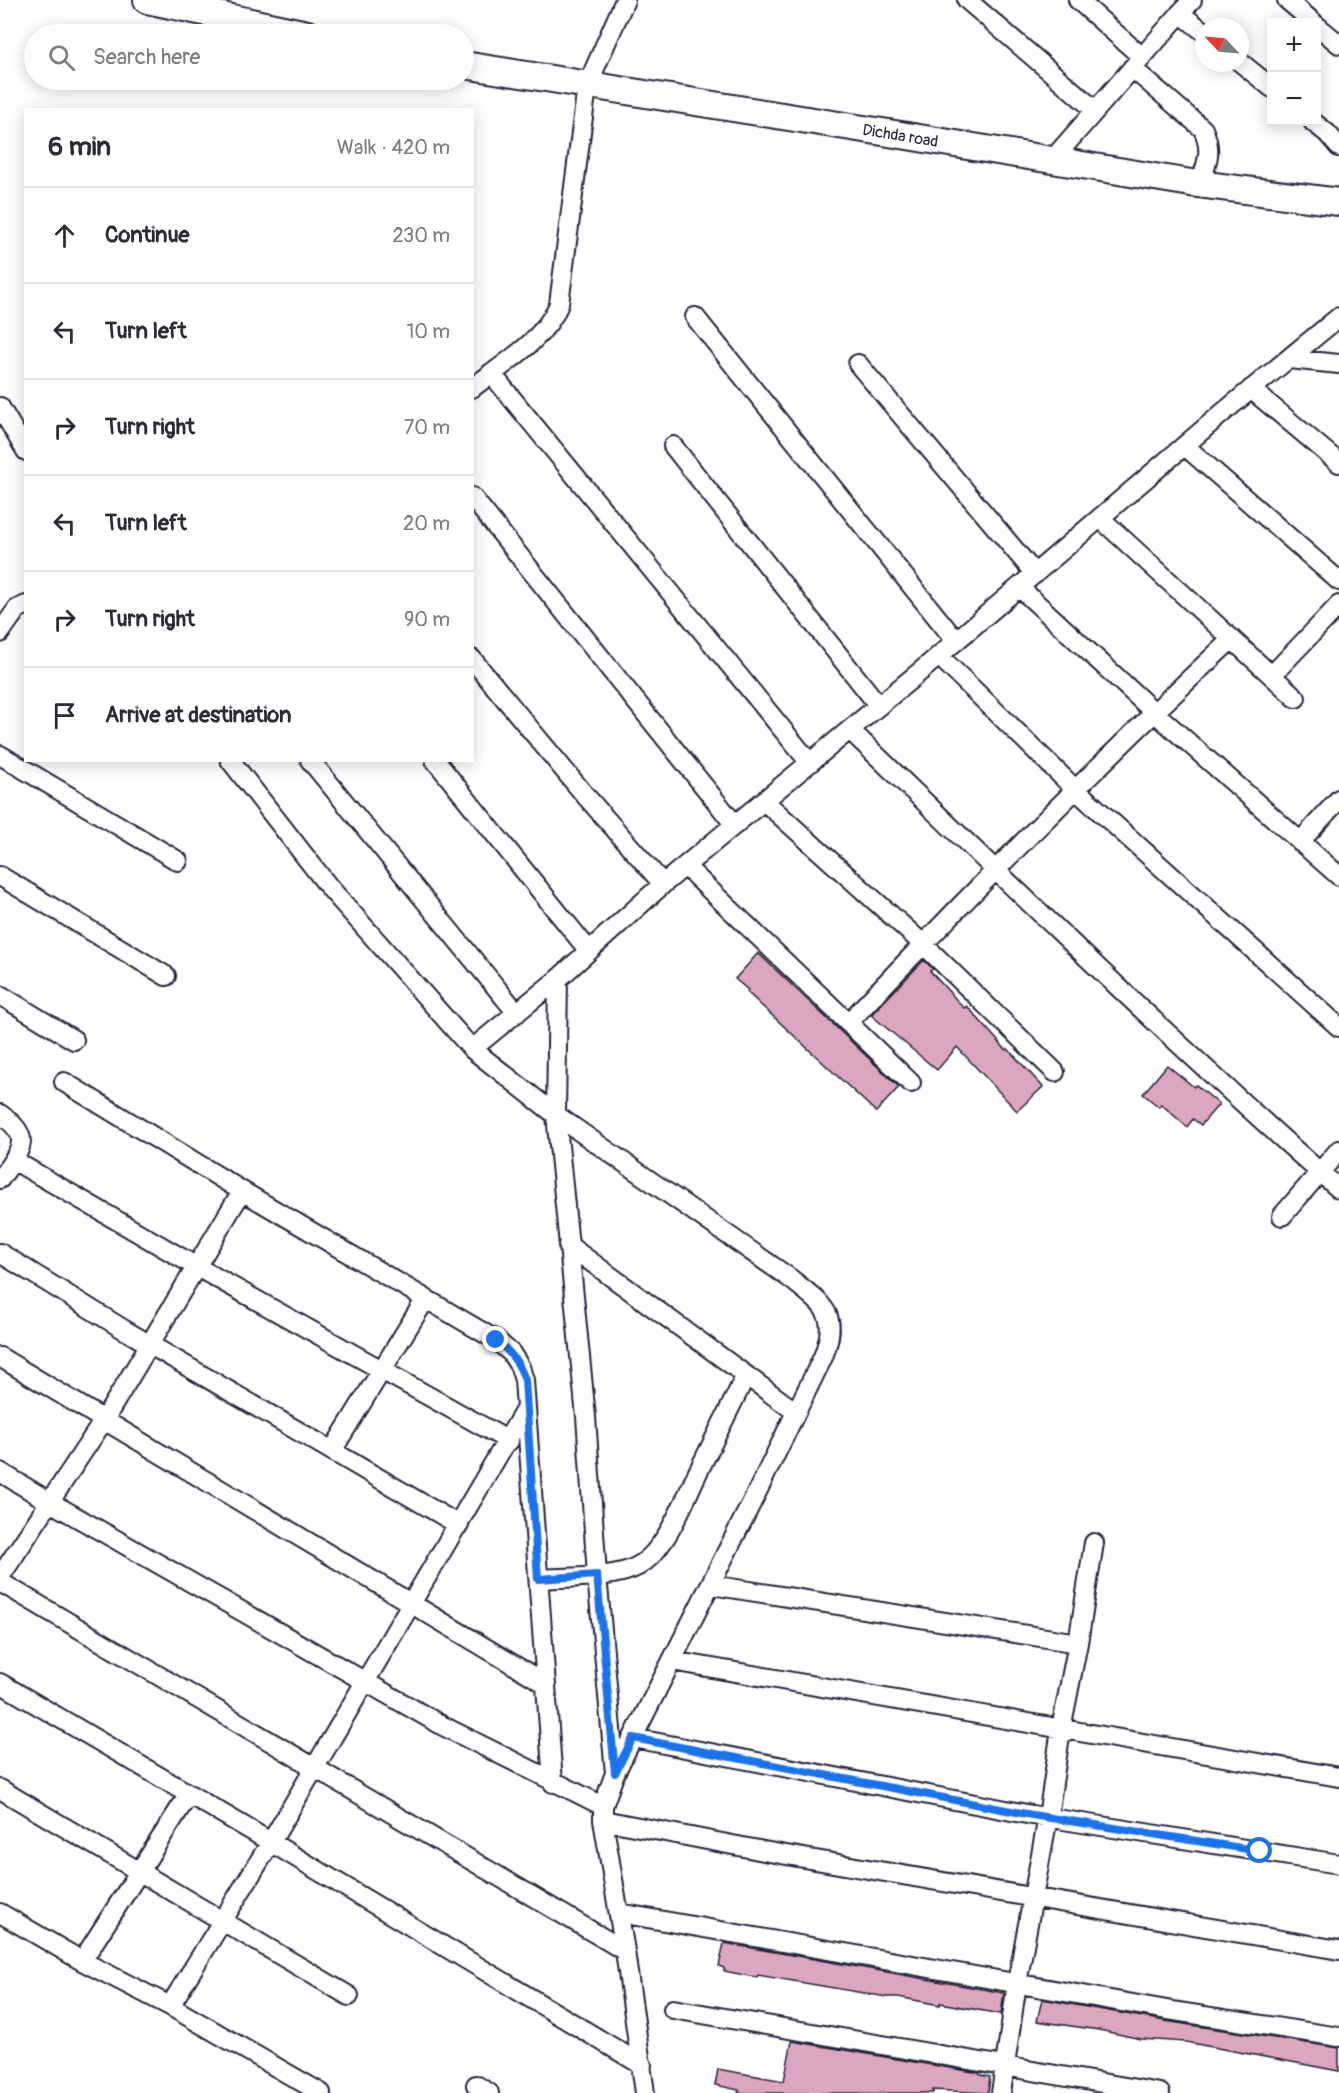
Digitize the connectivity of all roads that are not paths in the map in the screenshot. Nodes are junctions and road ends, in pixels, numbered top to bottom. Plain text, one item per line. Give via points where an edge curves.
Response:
1 (147, 0) edge
2 (625, 0) edge
3 (967, 0) edge
4 (1078, 0) edge
5 (1287, 0) edge
6 (1186, 7) edge
7 (1308, 18) edge
8 (1195, 20) edge
9 (260, 24) edge
10 (1321, 29) edge
11 (1339, 45) edge
12 (1137, 63) junction
13 (474, 67) edge
14 (1249, 69) edge
15 (1267, 84) edge
16 (587, 86) junction
17 (1095, 110) junction
18 (1318, 126) edge
19 (1339, 147) edge
20 (1052, 160) junction
21 (1200, 184) junction
22 (1339, 202) edge
23 (695, 317) dead end
24 (1339, 317) edge
25 (1289, 359) junction
26 (858, 364) dead end
27 (1339, 364) edge
28 (491, 373) junction
29 (474, 386) edge
30 (1251, 389) junction
31 (0, 407) edge
32 (673, 446) dead end
33 (1185, 446) junction
34 (24, 448) edge
35 (1339, 463) edge
36 (474, 500) edge
37 (1100, 518) junction
38 (1035, 574) junction
39 (1339, 581) edge
40 (1019, 587) junction
41 (1339, 605) edge
42 (24, 606) edge
43 (0, 633) edge
44 (1232, 639) junction
45 (956, 641) junction
46 (939, 656) junction
47 (474, 660) edge
48 (1272, 675) junction
49 (1296, 698) dead end
50 (879, 706) junction
51 (1154, 712) junction
52 (850, 729) junction
53 (0, 755) edge
54 (232, 762) edge
55 (312, 762) edge
56 (437, 762) edge
57 (810, 763) junction
58 (1076, 790) junction
59 (1339, 800) edge
60 (764, 801) junction
61 (735, 825) junction
62 (1300, 842) junction
63 (178, 861) dead end
64 (685, 866) junction
65 (996, 871) junction
66 (0, 876) edge
67 (1339, 876) edge
68 (663, 884) junction
69 (923, 944) junction
70 (589, 951) junction
71 (166, 976) dead end
72 (558, 979) junction
73 (0, 995) edge
74 (517, 1013) junction
75 (848, 1023) junction
76 (1339, 1027) edge
77 (74, 1040) dead end
78 (472, 1049) junction
79 (1055, 1072) dead end
80 (64, 1082) dead end
81 (911, 1083) dead end
82 (0, 1114) edge
83 (556, 1115) junction
84 (1339, 1150) edge
85 (13, 1160) junction
86 (1319, 1172) junction
87 (0, 1179) edge
88 (1339, 1189) edge
89 (242, 1191) junction
90 (1281, 1216) dead end
91 (568, 1245) junction
92 (0, 1253) edge
93 (197, 1267) junction
94 (425, 1300) junction
95 (150, 1344) junction
96 (0, 1357) edge
97 (381, 1370) junction
98 (746, 1375) junction
99 (526, 1408) junction
100 (796, 1412) junction
101 (104, 1420) junction
102 (509, 1441) junction
103 (332, 1451) junction
104 (0, 1472) edge
105 (50, 1502) junction
106 (459, 1525) junction
107 (1094, 1543) dead end
108 (597, 1575) junction
109 (0, 1579) edge
110 (538, 1579) junction
111 (711, 1585) junction
112 (412, 1603) junction
113 (1078, 1643) junction
114 (672, 1661) junction
115 (366, 1682) junction
116 (0, 1683) edge
117 (546, 1684) junction
118 (1061, 1729) junction
119 (633, 1738) junction
120 (314, 1767) junction
121 (615, 1773) junction
122 (1339, 1777) edge
123 (553, 1783) junction
124 (0, 1789) edge
125 (189, 1794) junction
126 (603, 1813) junction
127 (1048, 1817) junction
128 (271, 1842) junction
129 (1339, 1864) edge
130 (140, 1872) junction
131 (1032, 1898) junction
132 (0, 1913) edge
133 (619, 1913) junction
134 (223, 1921) junction
135 (1339, 1950) edge
136 (625, 1951) junction
137 (82, 1961) junction
138 (1017, 1983) junction
139 (349, 1996) dead end
140 (170, 2006) junction
141 (673, 2009) dead end
142 (1339, 2037) edge
143 (642, 2065) junction
144 (1004, 2066) junction
145 (321, 2093) edge
146 (645, 2093) edge
147 (1000, 2093) edge
148 (1160, 2093) edge

1 - 9 main road
2 - 16 street
3 - 17 street
4 - 12 street
5 - 7 street
6 - 8 street
6 - 12 street
10 - 11 street
12 - 17 street
12 - 21 street via 1203,129 1209,142 1209,156
13 - 16 main road, Dichda road
14 - 15 street
16 - 20 main road, Dichda road
16 - 28 street via 559,304 543,332
17 - 20 street
18 - 19 street
20 - 21 main road, Dichda road
21 - 22 main road, Dichda road
23 - 45 street
24 - 25 street
25 - 27 street
25 - 30 street
26 - 38 street
28 - 29 street
28 - 57 street
30 - 33 street
30 - 35 street
31 - 34 street
32 - 50 street
33 - 37 street
33 - 39 street
36 - 61 street
37 - 38 street
37 - 44 street
38 - 40 street
40 - 45 street
40 - 51 street
41 - 48 street
42 - 43 street via 17,609
44 - 48 street
44 - 51 street
45 - 46 street
46 - 50 street
46 - 58 street
47 - 68 street
48 - 49 street
50 - 52 street
51 - 58 street
51 - 62 street
52 - 57 street
52 - 65 street
53 - 63 street
54 - 78 street via 329,887
55 - 74 street
56 - 70 street
57 - 60 street
58 - 65 street
58 - 76 street
59 - 62 street
60 - 61 street
60 - 69 street
61 - 64 street
62 - 67 street
64 - 68 street
64 - 75 street
65 - 69 street
65 - 86 street
66 - 71 street
68 - 70 street
69 - 75 street
69 - 79 street
70 - 72 street
72 - 74 street
72 - 83 street
73 - 77 street
74 - 78 street
75 - 81 street
78 - 83 street
80 - 89 street
82 - 85 street via 19,1130 21,1141
83 - 91 street
83 - 100 street via 791,1279 825,1310 831,1323 829,1340
84 - 86 street
85 - 87 street
85 - 93 street
86 - 88 street
86 - 90 street
89 - 93 street
89 - 94 street
91 - 98 street
91 - 108 street
92 - 95 street
93 - 95 street
93 - 97 street
94 - 97 street
94 - 99 street via 496,1340 511,1353 525,1380
95 - 101 street
95 - 103 street
96 - 101 street
97 - 102 street
97 - 103 street
98 - 100 street
98 - 108 street via 660,1545 639,1566
99 - 102 street
99 - 110 street
100 - 111 street
101 - 105 street
101 - 112 street
102 - 106 street
103 - 106 street
104 - 105 street
105 - 109 street
105 - 115 street
106 - 112 street
107 - 113 street
108 - 110 street
108 - 121 street
109 - 120 street
110 - 117 street
111 - 113 street
111 - 114 street
112 - 115 street
112 - 117 street
113 - 118 street
114 - 118 street
114 - 119 street
115 - 120 street
115 - 123 street
116 - 125 street
117 - 123 street
118 - 122 street
118 - 127 street
119 - 121 street
119 - 127 street
120 - 128 street
120 - 136 street
121 - 126 street
123 - 126 street
124 - 130 street
125 - 128 street
125 - 130 street
126 - 131 street via 769,1852
126 - 133 street
127 - 129 street
127 - 131 street
128 - 134 street
128 - 143 street
130 - 134 street
130 - 137 street
131 - 135 street
131 - 138 street
132 - 137 street
133 - 136 street
133 - 138 street
134 - 139 street
134 - 140 street
136 - 143 street
137 - 140 street
138 - 142 street
138 - 144 street
140 - 145 street
141 - 144 street
143 - 146 street
144 - 147 street
144 - 148 street

